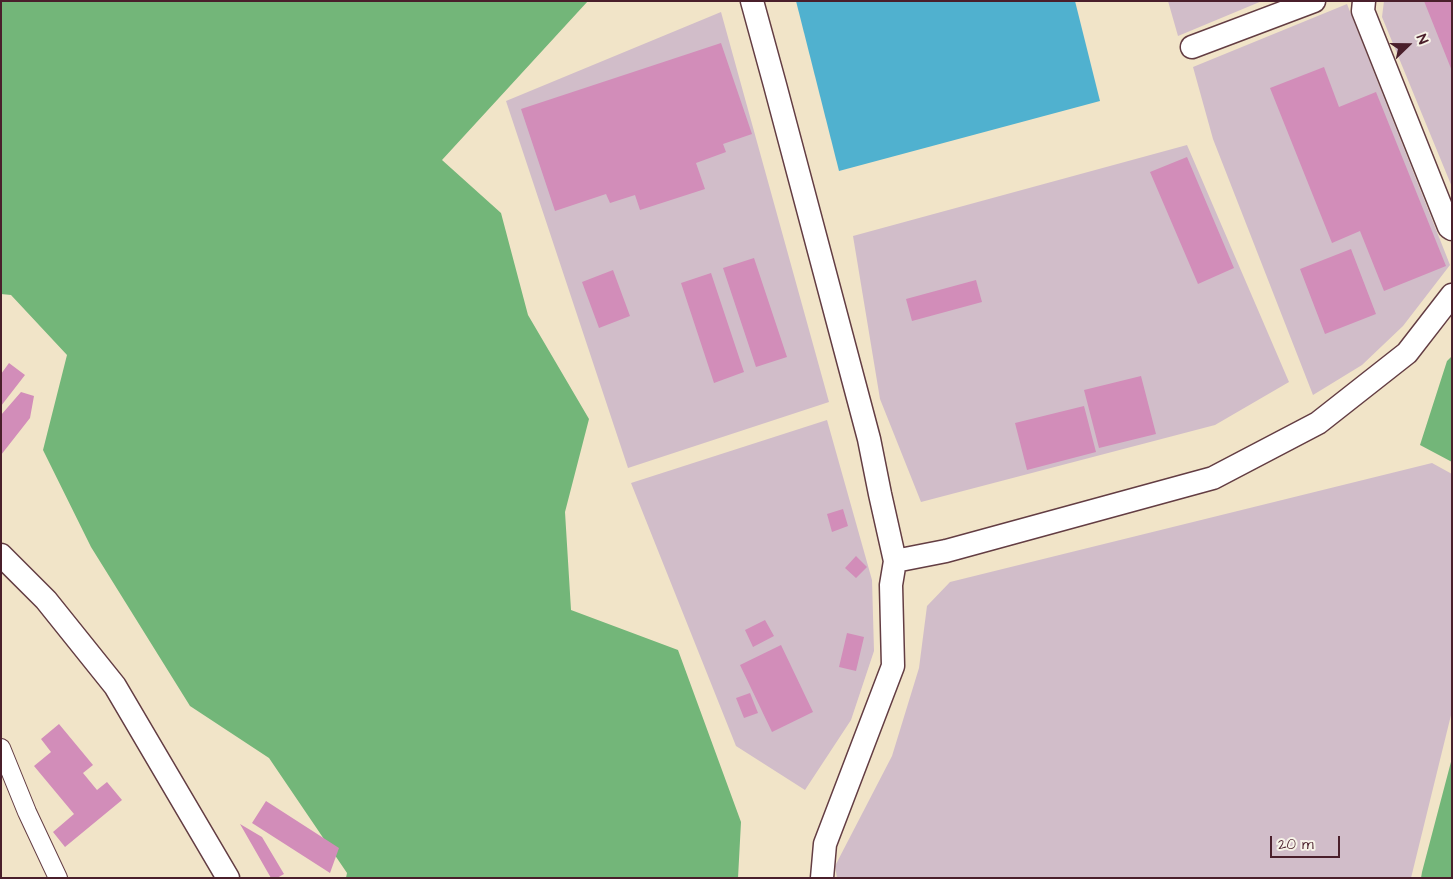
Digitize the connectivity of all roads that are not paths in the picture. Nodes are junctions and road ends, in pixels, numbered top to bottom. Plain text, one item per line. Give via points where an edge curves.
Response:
1 (752, 1) edge
2 (1314, 1) edge
3 (1364, 1) edge
4 (1192, 47) dead end
5 (1452, 229) edge
6 (1452, 295) edge
7 (1, 555) edge
8 (895, 561) junction
9 (1, 748) edge
10 (58, 878) edge
11 (228, 878) edge
12 (822, 878) edge

1 - 8 street via 869,440
2 - 4 street
3 - 5 street via 1362,11
6 - 8 street via 1407,352 1318,423 1213,478 946,551
7 - 11 street via 46,600 115,686
8 - 12 street via 891,585 893,666 826,844
9 - 10 street

